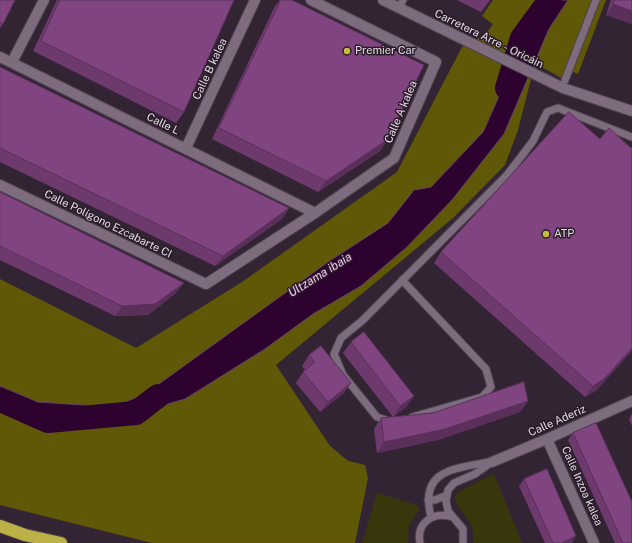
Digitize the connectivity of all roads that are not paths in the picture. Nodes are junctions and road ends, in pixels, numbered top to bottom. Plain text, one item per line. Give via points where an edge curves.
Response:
1 (44, 0) edge
2 (255, 0) edge
3 (311, 0) edge
4 (383, 0) edge
5 (596, 0) edge
6 (401, 4) edge
7 (0, 57) edge
8 (12, 62) junction
9 (564, 84) junction
10 (632, 111) edge
11 (632, 137) edge
12 (186, 148) junction
13 (0, 185) edge
14 (315, 213) junction
15 (402, 280) junction
16 (206, 284) joint
17 (632, 401) edge
18 (547, 439) junction
19 (492, 462) junction
20 (446, 495) junction
21 (428, 500) junction
22 (431, 517) junction
23 (453, 518) junction
24 (0, 526) edge
25 (61, 543) edge
26 (420, 543) edge
27 (463, 543) edge
28 (594, 543) edge

1 - 8 street
2 - 12 street, Calle B kalea
3 - 14 street, Calle A kalea via 436,62 394,158
4 - 6 street, Carretera Arre - Oricáin
5 - 9 lane
6 - 9 street, Carretera Arre - Oricáin via 445,31
7 - 8 street, Calle L
8 - 12 street, Calle L
9 - 10 street, Carretera Arre - Oricáin
11 - 15 lane via 558,108 547,112 533,141 507,175
12 - 14 street, Calle L
13 - 16 street, Calle Polígono Ezcabarte CI
14 - 16 street, Calle A kalea
15 - 15 lane via 363,320 341,338 334,354 344,375 377,417 393,422 482,396 491,387 486,369
17 - 18 street, Calle Aderiz
18 - 19 street, Calle Aderiz
18 - 28 street, Calle Inzoa kalea
19 - 20 lane via 454,484
19 - 21 lane via 461,467 443,474 430,486
20 - 21 lane
20 - 23 lane via 448,512
21 - 22 lane
22 - 23 lane via 446,515
22 - 26 lane via 421,527
23 - 27 lane via 463,529
24 - 25 highway

